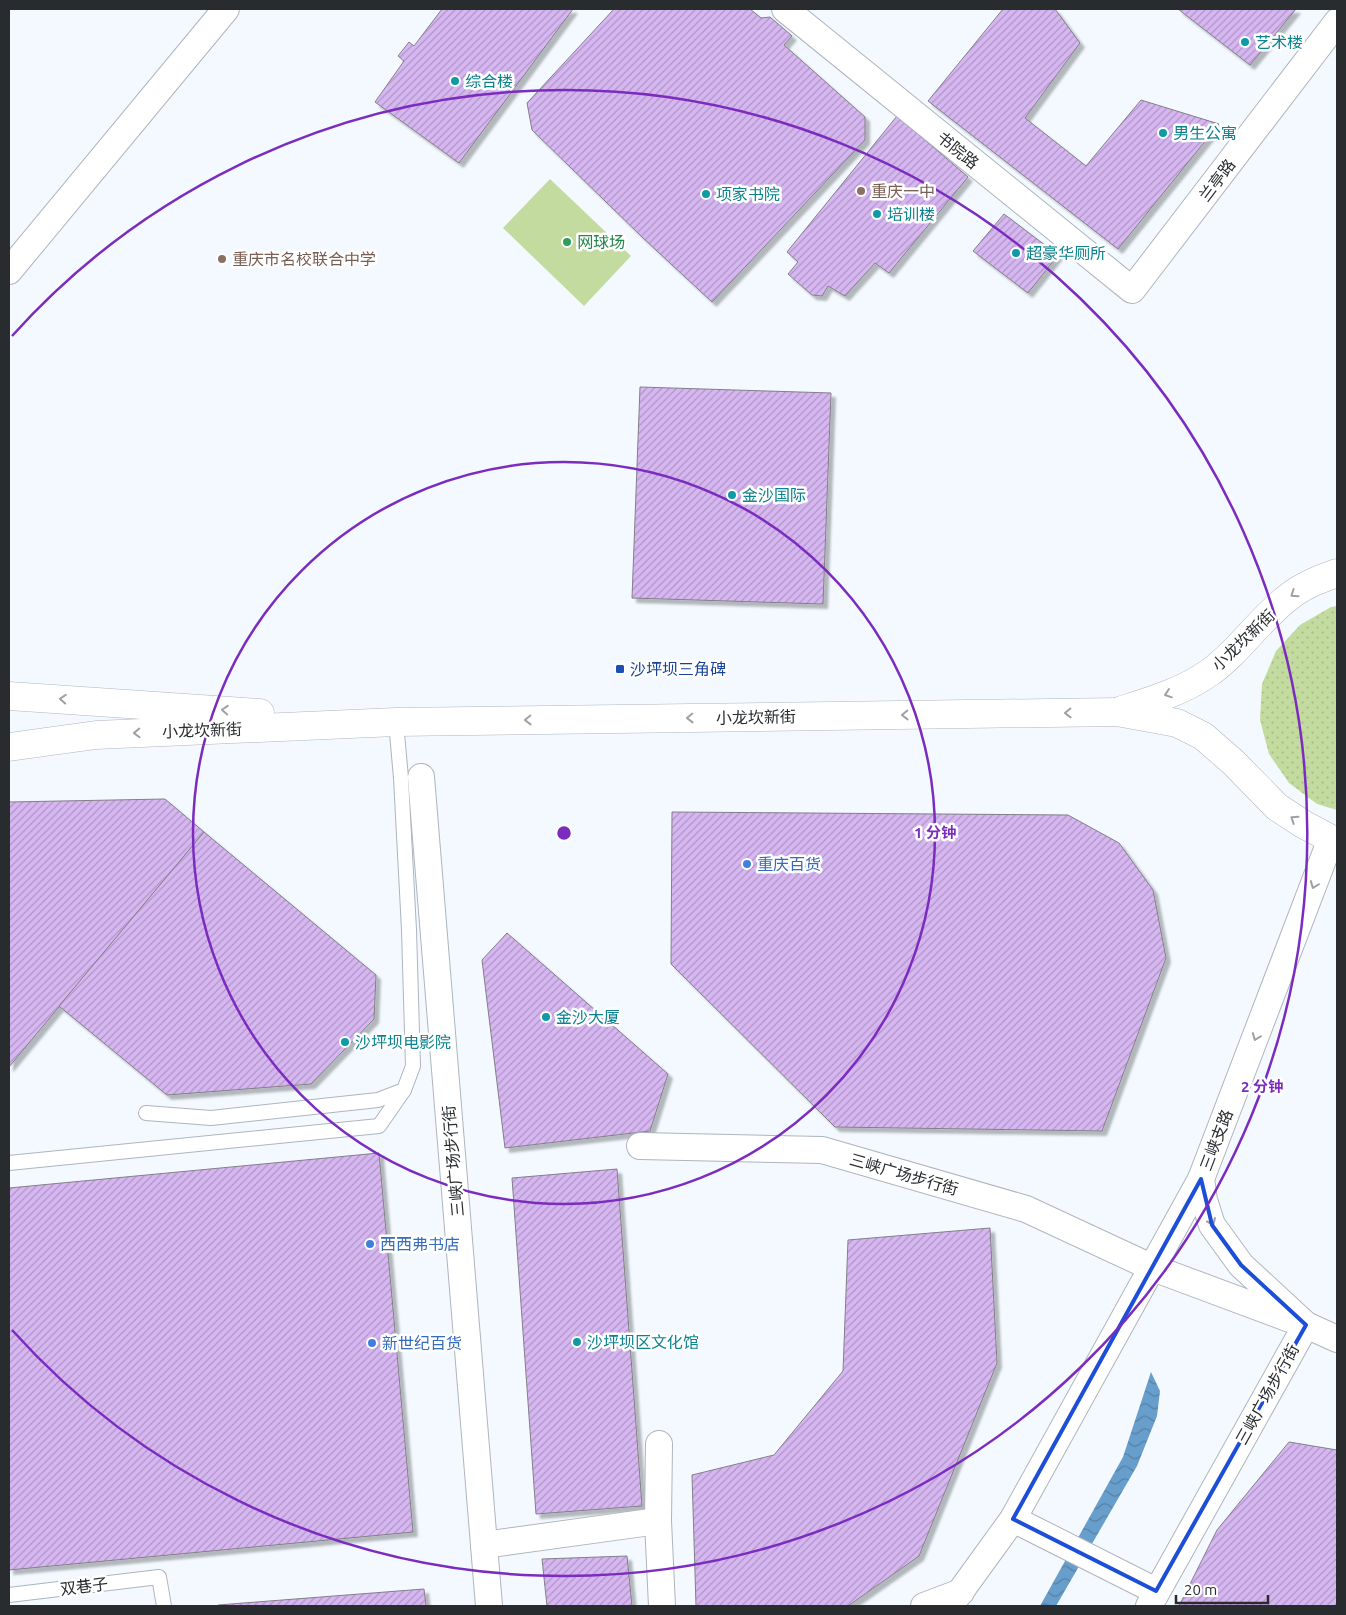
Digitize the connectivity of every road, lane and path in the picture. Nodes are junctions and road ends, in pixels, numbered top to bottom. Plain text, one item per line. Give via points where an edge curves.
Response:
1 (226, 9) edge
2 (785, 9) edge
3 (1337, 22) edge
4 (9, 271) edge
5 (1132, 290) joint
6 (1337, 573) edge
7 (9, 696) edge
8 (1116, 712) junction
9 (396, 722) junction
10 (9, 747) edge
11 (421, 777) dead end
12 (1334, 840) edge
13 (404, 1090) junction
14 (146, 1113) dead end
15 (640, 1146) dead end
16 (9, 1163) edge
17 (1201, 1179) junction
18 (1153, 1268) junction
19 (1306, 1325) junction
20 (1337, 1339) edge
21 (659, 1444) dead end
22 (1013, 1519) junction
23 (658, 1521) junction
24 (484, 1544) junction
25 (9, 1595) edge
26 (955, 1599) edge
27 (1152, 1599) edge
28 (164, 1606) edge
29 (489, 1606) edge
30 (662, 1606) edge
31 (924, 1606) edge

1 - 4 street
2 - 5 street, 书院路
3 - 5 street, 兰亭路
6 -> 8 main road, 小龙坎新街 via 1315,580 1289,597 1210,672 1178,691
9 -> 7 main road, 小龙坎新街
8 -> 9 main road, 小龙坎新街
12 -> 8 main road, 小龙坎新街 via 1277,807 1203,736 1177,723
9 -> 10 main road, 小龙坎新街 via 96,735
9 - 13 lane via 409,930 413,1066
11 - 24 street, 三峡广场步行街
12 -> 17 street, 三峡支路
13 - 14 lane via 378,1100 211,1118
13 - 16 lane via 379,1126
15 - 18 street, 三峡广场步行街 via 822,1150 1026,1209
17 - 18 street
17 -> 19 street, 三峡支路 via 1212,1224 1240,1265
18 - 19 street, 三峡广场步行街
18 - 22 street
19 - 20 street, 三峡支路
19 - 27 street, 三峡广场步行街
21 - 23 street
22 - 26 street
22 - 27 street
23 - 24 street
23 - 30 street
24 - 29 street, 三峡广场步行街
25 - 28 lane, 双巷子 via 159,1577
26 - 31 street

